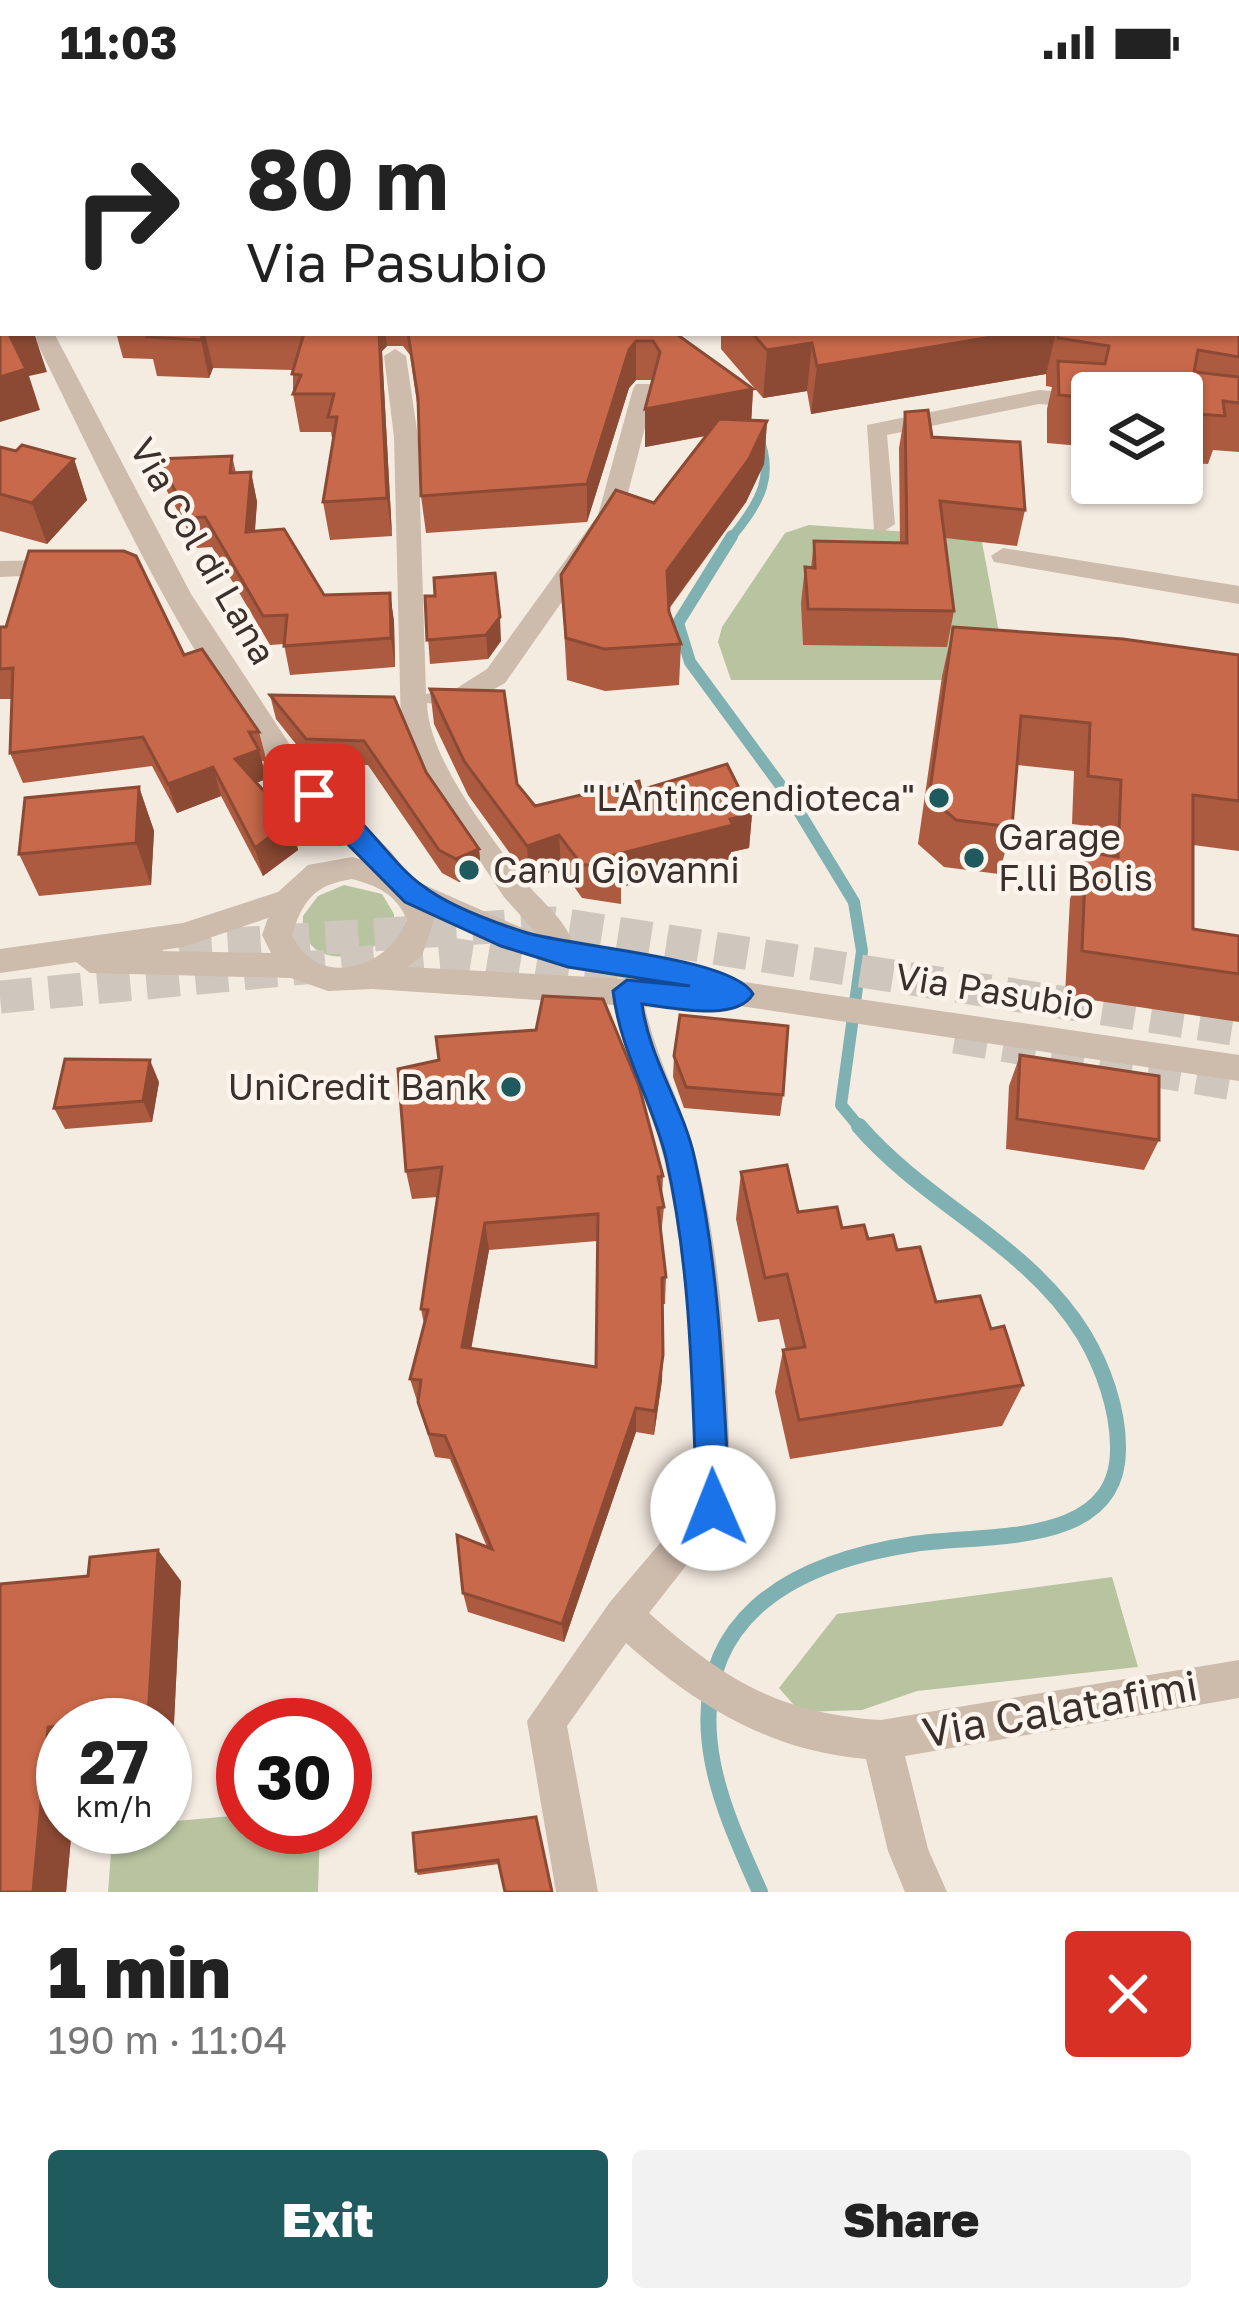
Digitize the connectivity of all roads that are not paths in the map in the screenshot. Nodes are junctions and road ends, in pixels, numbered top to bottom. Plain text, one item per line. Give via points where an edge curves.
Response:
1 (45, 336) edge
2 (395, 356) dead end
3 (644, 389) dead end
4 (1071, 399) edge
5 (883, 524) dead end
6 (1003, 556) dead end
7 (92, 567) edge
8 (0, 569) edge
9 (1239, 595) edge
10 (403, 699) junction
11 (314, 795) junction
12 (319, 875) junction
13 (406, 886) junction
14 (287, 900) junction
15 (562, 954) junction
16 (0, 963) edge
17 (295, 966) junction
18 (373, 977) junction
19 (627, 991) junction
20 (740, 994) junction
21 (1239, 1068) edge
22 (637, 1627) junction
23 (1239, 1679) edge
24 (881, 1740) junction
25 (578, 1892) edge
26 (926, 1892) edge

1 - 11 street, Via Col di Lana via 150,566 263,706 270,741
2 - 10 street via 406,437
3 - 10 street via 610,516 496,676 462,697
4 - 5 street via 1039,397 874,430
6 - 9 street
7 - 8 street
10 - 15 street via 424,753
11 - 12 street via 326,835
11 - 13 street, Via Col di Lana
12 - 13 street via 360,867
12 - 14 street
13 - 15 street, Via Pasubio via 510,938
13 - 18 street via 420,909 416,941
14 - 16 street via 183,935
14 - 17 street via 278,934
15 - 20 street, Via Pasubio via 711,979
16 - 17 street
17 - 18 street via 338,982
18 - 19 street, Via Pasubio
19 - 20 street, Via Pasubio
19 - 22 street via 631,1028 679,1153 701,1262 713,1508
20 - 21 street, Via Pasubio
22 - 24 street, Via Calatafimi via 723,1698 791,1730
22 - 25 street via 548,1720
23 - 24 street, Via Calatafimi
24 - 26 street, Via Calatafimi

